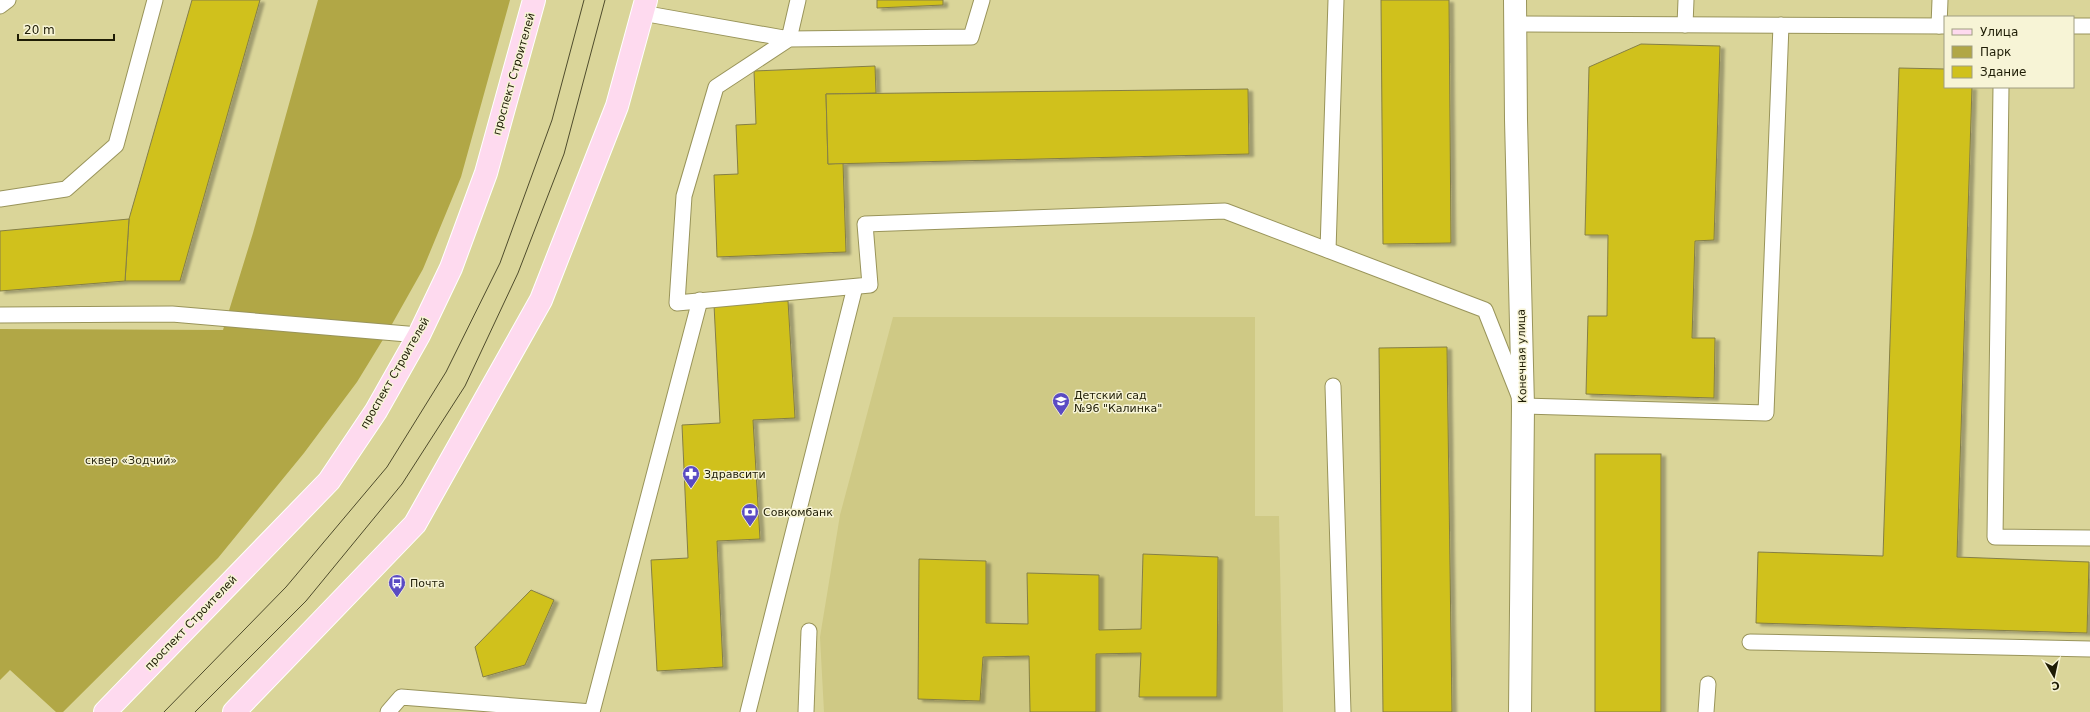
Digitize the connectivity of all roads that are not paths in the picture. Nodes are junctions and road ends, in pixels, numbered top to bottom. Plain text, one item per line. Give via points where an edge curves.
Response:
1 (8, 0) edge
2 (155, 0) edge
3 (534, 0) edge
4 (798, 0) edge
5 (982, 0) edge
6 (1336, 0) edge
7 (1515, 0) edge
8 (1686, 0) edge
9 (1940, 0) edge
10 (0, 6) edge
11 (644, 6) edge
12 (1515, 24) junction
13 (1686, 25) junction
14 (1781, 25) junction
15 (1942, 26) edge
16 (2074, 26) edge
17 (2090, 26) edge
18 (788, 39) junction
19 (2000, 88) edge
20 (0, 199) edge
21 (1328, 250) junction
22 (855, 287) junction
23 (700, 300) junction
24 (0, 315) edge
25 (419, 335) junction
26 (1333, 386) dead end
27 (1523, 406) junction
28 (2090, 538) edge
29 (809, 631) dead end
30 (1750, 642) dead end
31 (2090, 649) edge
32 (1708, 684) dead end
33 (105, 712) edge
34 (234, 712) edge
35 (388, 712) edge
36 (592, 712) edge
37 (597, 712) edge
38 (748, 712) edge
39 (806, 712) edge
40 (1343, 712) edge
41 (1520, 712) edge
42 (1706, 712) edge

1 - 10 lane
2 - 20 lane via 116,145 66,189
3 - 25 main road, проспект Строителей via 486,173 451,268
4 - 18 lane
5 - 18 lane via 971,37
6 - 21 lane
7 - 12 street, Конечная улица
8 - 13 lane
9 - 15 lane
11 - 18 lane
11 - 34 main road via 618,106 541,300 415,524
12 - 13 lane
12 - 27 street, Конечная улица
13 - 14 lane
14 - 15 lane
14 - 27 lane via 1766,412
16 - 17 lane
18 - 23 lane via 716,87 684,196 677,303
19 - 28 lane via 1995,537
21 - 22 lane via 1225,211 865,224 870,285
21 - 27 lane via 1485,310
22 - 23 lane
22 - 38 lane
23 - 36 lane
24 - 25 lane via 172,314
25 - 33 main road, проспект Строителей via 376,410 329,480
26 - 40 lane
27 - 41 street, Конечная улица
29 - 39 lane
30 - 31 lane
32 - 42 lane
35 - 36 lane via 401,697
36 - 37 lane

